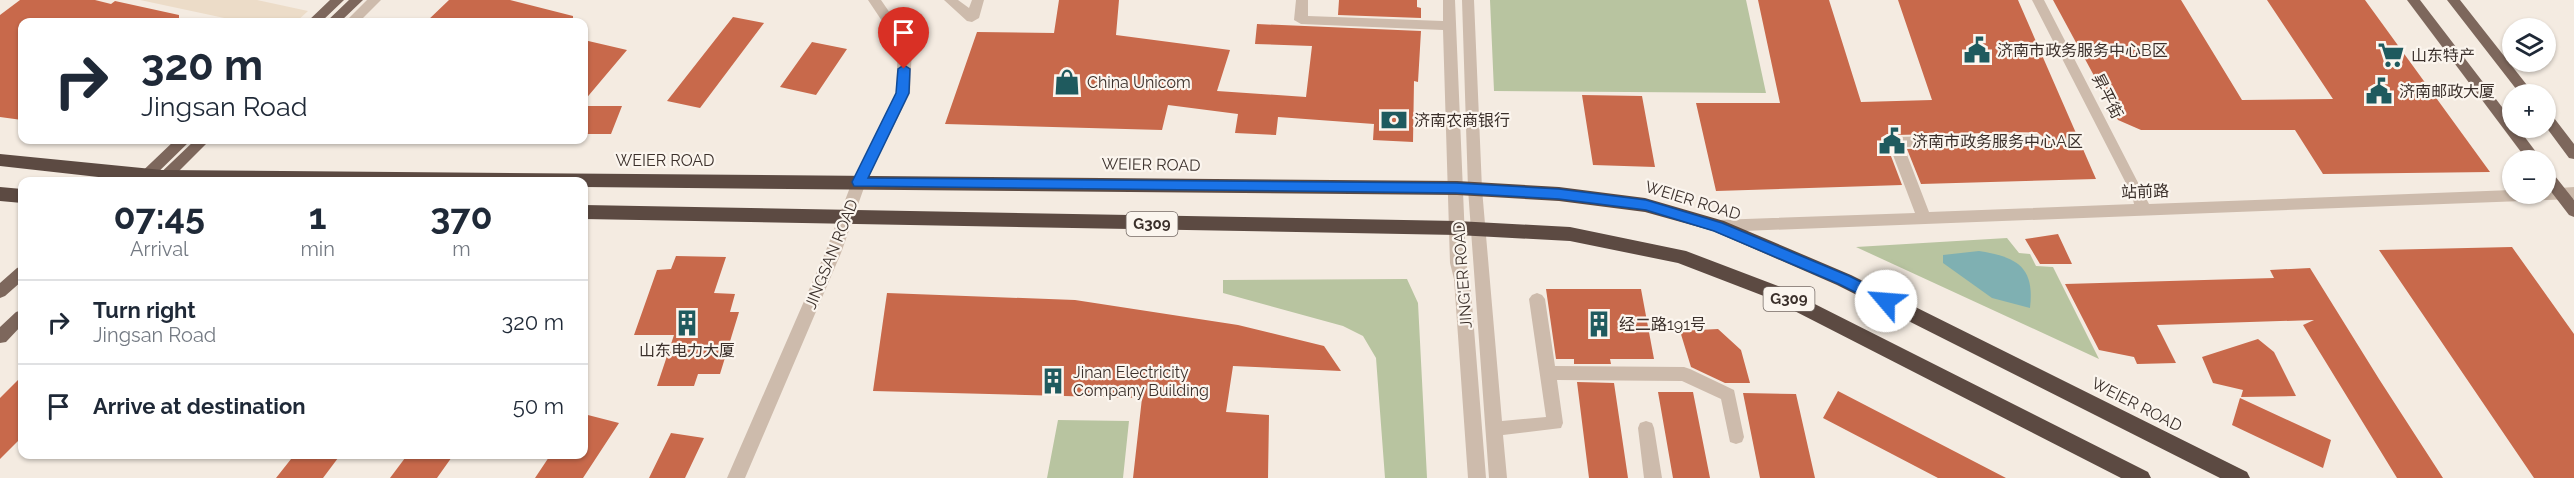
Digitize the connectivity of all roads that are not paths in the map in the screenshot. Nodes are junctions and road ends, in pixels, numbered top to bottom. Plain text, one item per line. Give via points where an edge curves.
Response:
1 (338, 0) edge
2 (357, 0) edge
3 (375, 0) edge
4 (874, 0) edge
5 (950, 0) edge
6 (978, 0) edge
7 (1302, 0) edge
8 (1449, 0) edge
9 (1468, 0) edge
10 (2038, 0) edge
11 (2413, 0) edge
12 (2453, 0) edge
13 (318, 18) edge
14 (337, 18) edge
15 (355, 18) edge
16 (1450, 26) junction
17 (2519, 84) edge
18 (2556, 131) edge
19 (2037, 139) dead end
20 (181, 144) edge
21 (198, 144) edge
22 (2527, 150) edge
23 (2574, 154) edge
24 (0, 160) edge
25 (135, 177) edge
26 (153, 177) edge
27 (154, 177) edge
28 (588, 181) edge
29 (859, 182) junction
30 (1456, 188) junction
31 (1475, 189) junction
32 (0, 194) edge
33 (2567, 194) edge
34 (18, 196) edge
35 (2143, 209) junction
36 (2574, 211) edge
37 (588, 212) edge
38 (846, 218) junction
39 (1924, 218) junction
40 (1718, 226) junction
41 (1457, 228) junction
42 (1478, 229) junction
43 (18, 276) edge
44 (0, 292) edge
45 (1537, 299) dead end
46 (18, 320) edge
47 (0, 337) edge
48 (1547, 373) junction
49 (1646, 428) dead end
50 (1494, 429) junction
51 (1736, 437) dead end
52 (736, 478) edge
53 (1477, 478) edge
54 (1498, 478) edge
55 (1653, 478) edge
56 (2141, 478) edge
57 (2240, 478) edge

1 - 13 main road
2 - 14 main road
3 - 15 street
4 - 29 street, JINGSAN ROAD via 905,45 903,93
5 - 6 street via 972,18
7 - 16 street via 1301,20
8 - 16 street, JING'ER ROAD
9 - 31 street, JING'ER ROAD
10 - 35 street, 昇平街
11 - 22 main road
12 - 17 main road
16 - 30 street, JING'ER ROAD
18 - 23 main road
19 - 39 street via 1895,142
20 - 26 main road
21 - 27 main road
24 - 25 highway, WEIER ROAD / G309
28 - 29 highway, WEIER ROAD / G309
29 - 30 highway, WEIER ROAD / G309
29 - 38 street, JINGSAN ROAD
30 - 31 highway, WEIER ROAD / G309
30 - 41 street, JING'ER ROAD
31 - 40 highway, WEIER ROAD / G309 via 1646,205
31 - 42 street, JING'ER ROAD
32 - 34 highway
33 - 35 street, 站前路
33 - 36 main road
35 - 39 street, 站前路
37 - 38 highway, G309
38 - 41 highway, G309
38 - 52 street, JINGSAN ROAD
39 - 40 street, 站前路
40 - 57 highway, WEIER ROAD / G309 via 1844,280
41 - 42 highway, G309
41 - 53 street, JING'ER ROAD
42 - 50 street, JING'ER ROAD
42 - 56 highway, G309 via 1570,234 1690,260 1776,293
43 - 44 main road
45 - 48 street
46 - 47 main road
48 - 50 street via 1555,423
48 - 51 street via 1684,374 1728,395
49 - 55 street
50 - 54 street, JING'ER ROAD

